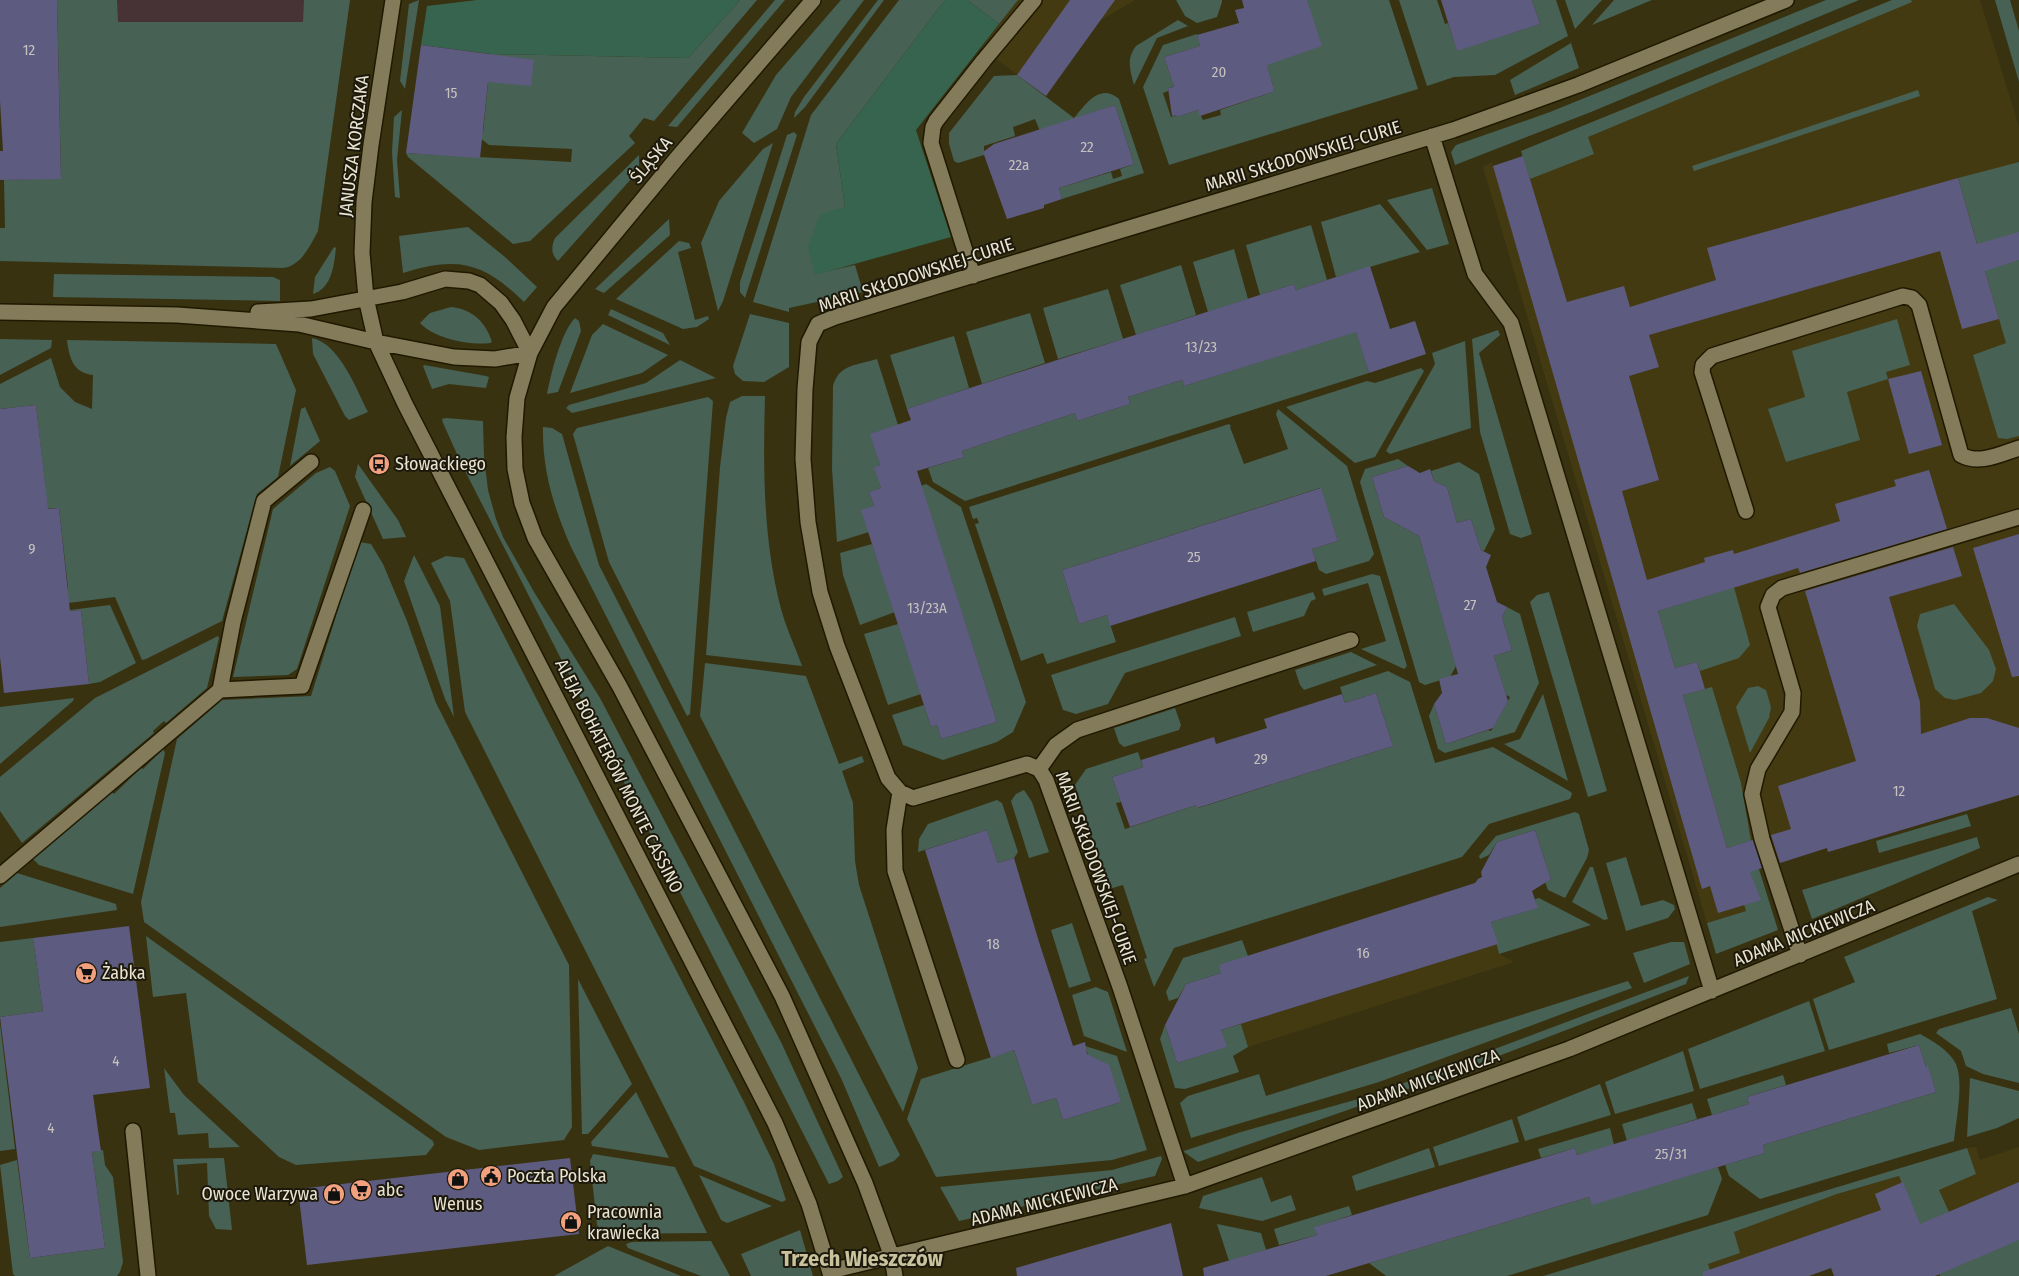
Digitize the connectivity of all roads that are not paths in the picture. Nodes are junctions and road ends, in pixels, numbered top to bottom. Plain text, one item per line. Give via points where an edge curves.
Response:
1 (392, 0) edge
2 (812, 0) edge
3 (1034, 0) edge
4 (1786, 0) edge
5 (1432, 136) junction
6 (973, 276) junction
7 (366, 298) junction
8 (0, 312) edge
9 (177, 315) junction
10 (376, 342) junction
11 (530, 352) junction
12 (2019, 448) edge
13 (311, 462) dead end
14 (363, 510) dead end
15 (1746, 511) dead end
16 (2019, 517) edge
17 (1351, 640) dead end
18 (220, 690) junction
19 (1039, 769) junction
20 (900, 792) junction
21 (2019, 864) edge
22 (0, 876) edge
23 (1800, 955) junction
24 (1712, 991) junction
25 (957, 1060) dead end
26 (133, 1131) dead end
27 (1185, 1186) junction
28 (892, 1257) junction
29 (830, 1274) edge
30 (148, 1276) edge
31 (896, 1276) edge

1 - 7 street, JANUSZA KORCZAKA via 364,202 362,235
2 - 11 street, ŚLĄSKA via 554,307
3 - 6 street via 933,127 931,143
4 - 5 street, MARII SKŁODOWSKIEJ-CURIE via 1578,84
5 - 6 street, MARII SKŁODOWSKIEJ-CURIE
5 - 24 street via 1475,274 1512,323
6 - 20 street, MARII SKŁODOWSKIEJ-CURIE via 818,324 809,342 804,389 803,459 808,522 820,592 888,778
7 - 9 street via 299,311
7 - 10 street, ALEJA BOHATERÓW MONTE CASSINO
7 - 11 street via 402,292 445,279 469,281 480,285 501,303 514,320
8 - 9 street
9 - 10 street via 306,324
10 - 11 street via 454,357 495,359
10 - 29 street, ALEJA BOHATERÓW MONTE CASSINO via 775,1123 809,1204
11 - 28 street via 517,398 514,437 517,478 534,538 620,687 782,996 865,1183
12 - 15 street via 1982,459 1961,456 1919,305 1912,298 1903,296 1712,356 1703,365 1702,372
13 - 18 street via 264,501 233,622
14 - 18 street via 302,686
16 - 23 street via 1782,588 1773,595 1768,607 1793,693 1792,712 1758,769 1752,794 1762,839
17 - 19 street via 1077,730 1056,745
18 - 22 street
19 - 20 street, MARII SKŁODOWSKIEJ-CURIE via 1027,764 913,798
19 - 27 street, MARII SKŁODOWSKIEJ-CURIE via 1046,780 1120,987
20 - 25 street via 894,830 895,871
21 - 23 street, ADAMA MICKIEWICZA
23 - 24 street, ADAMA MICKIEWICZA
24 - 27 street, ADAMA MICKIEWICZA via 1569,1050
26 - 30 street
27 - 28 street, ADAMA MICKIEWICZA
28 - 29 street, ADAMA MICKIEWICZA
28 - 31 street

